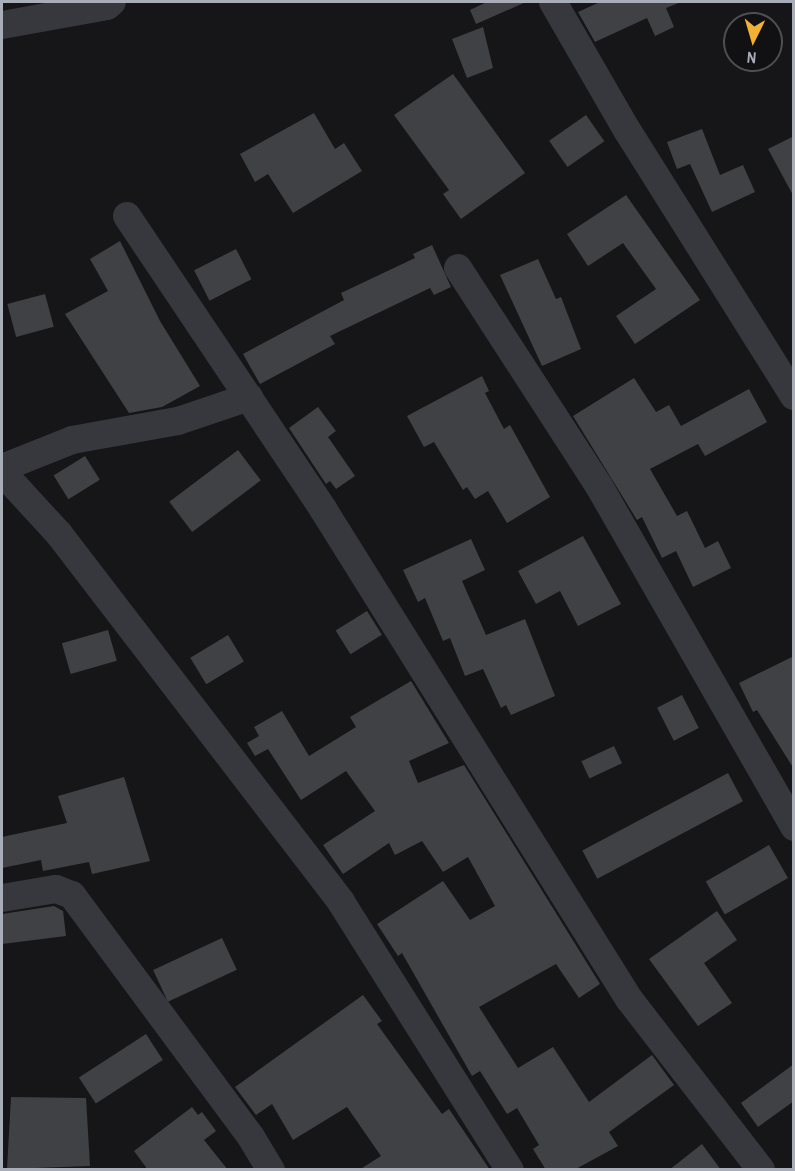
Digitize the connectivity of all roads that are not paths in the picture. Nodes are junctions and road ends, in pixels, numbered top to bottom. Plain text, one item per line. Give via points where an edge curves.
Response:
1 (112, 2) edge
2 (553, 2) edge
3 (2, 25) edge
4 (127, 216) dead end
5 (458, 268) dead end
6 (794, 396) edge
7 (249, 397) junction
8 (2, 470) edge
9 (794, 827) edge
10 (2, 897) edge
11 (271, 1170) edge
12 (510, 1170) edge
13 (761, 1170) edge

1 - 3 street
2 - 6 street via 627,130
4 - 7 street
5 - 9 street via 599,486
7 - 8 street via 178,421 72,440
7 - 13 street via 629,999
8 - 12 street via 59,534 341,902
10 - 11 street via 56,890 72,895

